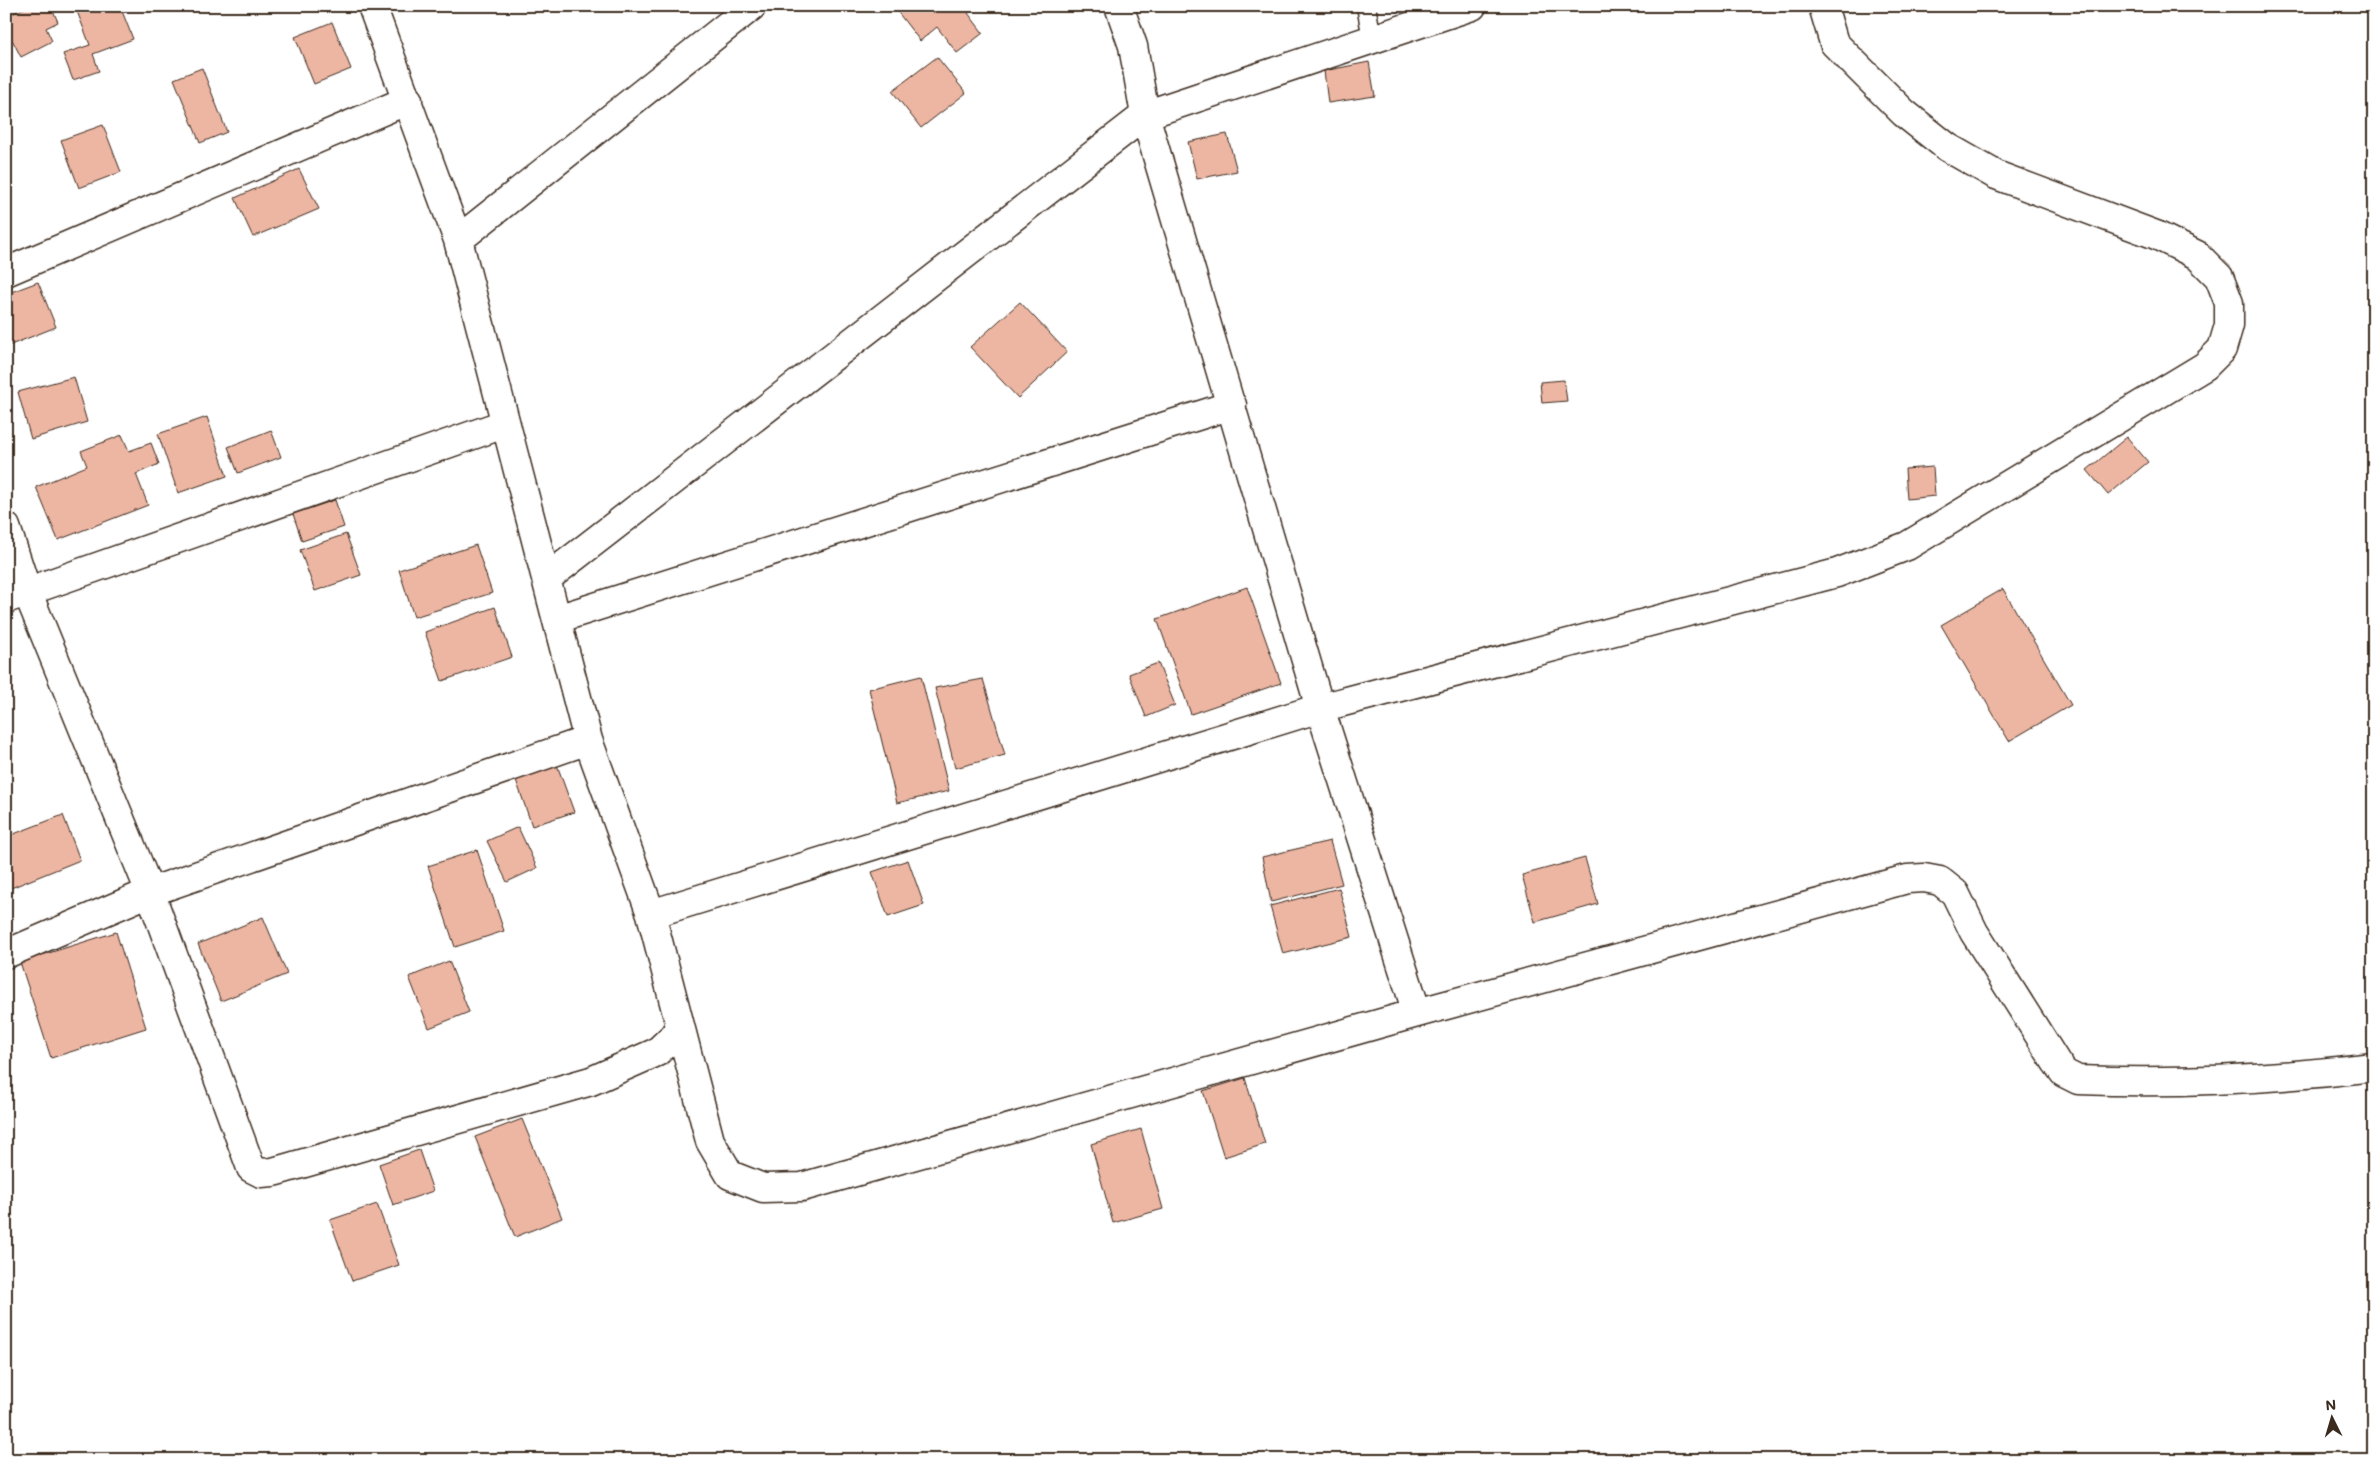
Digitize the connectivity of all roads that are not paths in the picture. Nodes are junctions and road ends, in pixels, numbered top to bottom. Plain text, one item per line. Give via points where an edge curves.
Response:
1 (372, 6) edge
2 (752, 6) edge
3 (1119, 6) edge
4 (1366, 6) edge
5 (1472, 6) edge
6 (1823, 6) edge
7 (1372, 38) junction
8 (408, 100) junction
9 (1145, 115) junction
10 (458, 240) junction
11 (6, 272) edge
12 (1232, 405) junction
13 (504, 424) junction
14 (6, 527) edge
15 (546, 580) junction
16 (17, 595) edge
17 (557, 619) junction
18 (1320, 708) junction
19 (588, 740) junction
20 (150, 892) junction
21 (650, 914) junction
22 (6, 954) edge
23 (1417, 1013) junction
24 (680, 1030) junction
25 (2374, 1067) edge

1 - 8 street
2 - 10 street
3 - 9 street via 1133,46
4 - 7 lane
5 - 7 street
6 - 18 street via 1834,43 1904,113 1947,147 1996,175 2156,235 2197,255 2219,277 2228,303 2229,325 2222,349 2205,366 1898,549 1837,573
7 - 9 street
8 - 10 street
8 - 11 street
9 - 12 street
9 - 15 street
10 - 13 street
12 - 17 street
12 - 18 street
13 - 15 street
13 - 16 street
14 - 16 street
15 - 17 street
16 - 20 street
17 - 19 street
18 - 21 street
18 - 23 street
19 - 20 street
19 - 21 street
20 - 22 street
20 - 24 street via 251,1168 261,1173 591,1080 657,1052
21 - 24 street
23 - 24 street via 802,1188 763,1188 730,1175 710,1141
23 - 25 street via 1908,879 1924,878 1940,881 1955,893 1974,932 2056,1062 2064,1073 2078,1080 2215,1081 2296,1077

